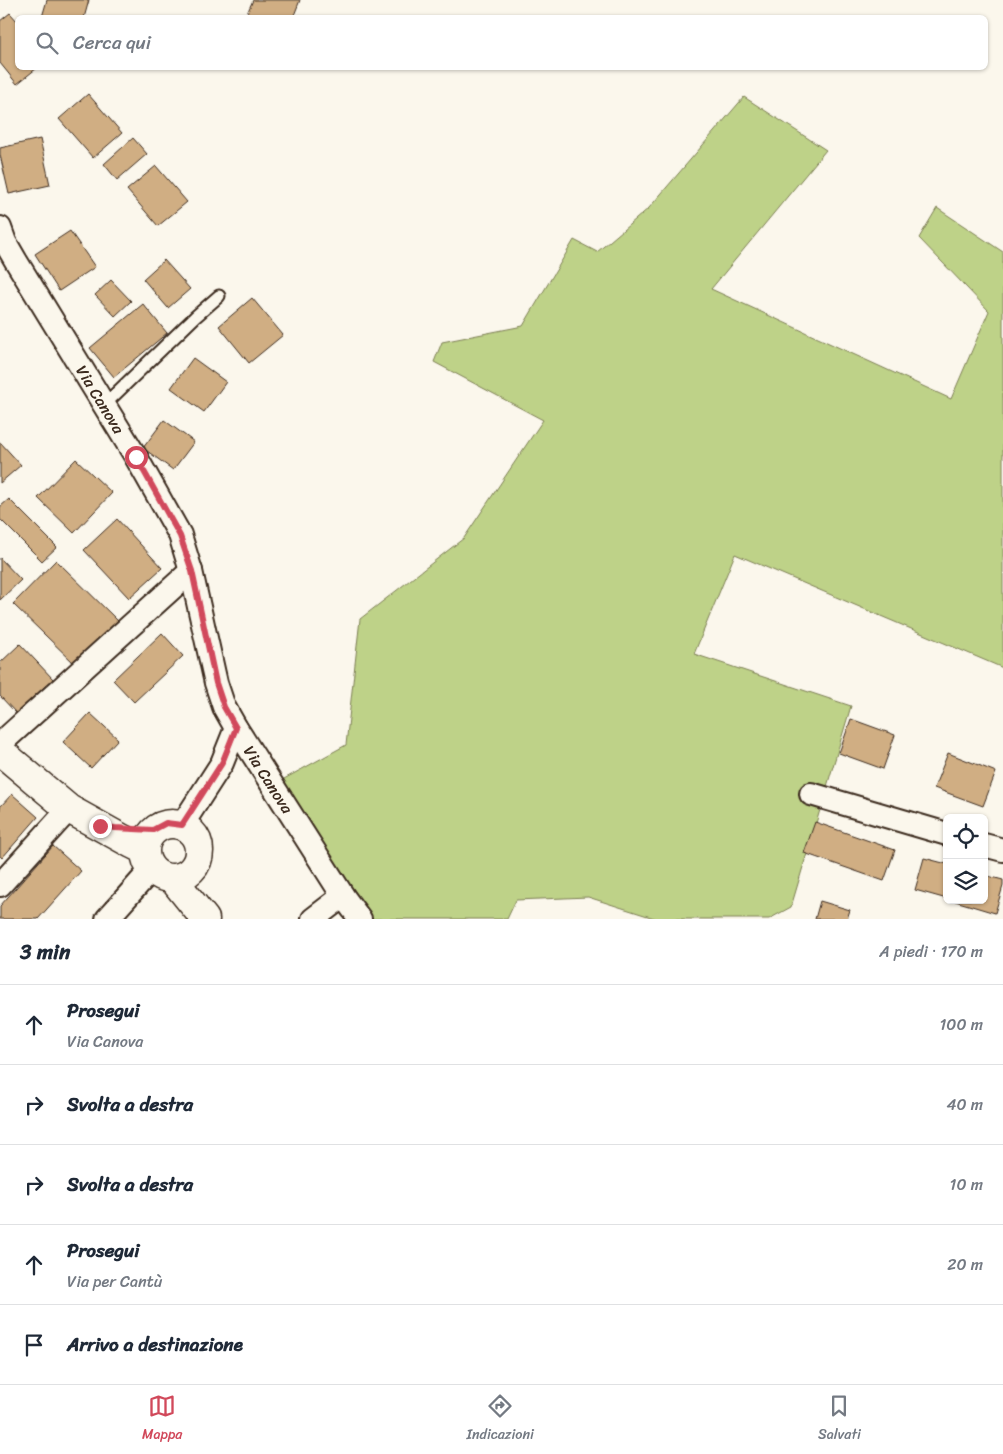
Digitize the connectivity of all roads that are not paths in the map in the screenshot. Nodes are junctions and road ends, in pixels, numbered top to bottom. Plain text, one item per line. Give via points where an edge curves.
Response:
1 (0, 228) edge
2 (219, 296) dead end
3 (104, 405) junction
4 (192, 571) junction
5 (236, 728) junction
6 (0, 744) edge
7 (0, 751) edge
8 (811, 794) dead end
9 (69, 809) junction
10 (182, 825) junction
11 (943, 833) edge
12 (988, 846) edge
13 (1003, 850) edge
14 (162, 860) junction
15 (0, 885) edge
16 (343, 896) junction
17 (107, 919) edge
18 (206, 919) edge
19 (313, 919) edge
20 (360, 919) edge

1 - 3 street, Via Canova via 16,261
2 - 3 lane
3 - 4 street, Via Canova via 180,536
4 - 5 street, Via Canova via 216,683
4 - 6 street
5 - 10 street via 222,763
5 - 16 street, Via Canova
7 - 9 main road
8 - 11 street
9 - 14 main road via 100,826 115,828
9 - 15 street
10 - 14 main road via 166,823
10 - 14 main road via 196,837 199,856 196,864
12 - 13 street
14 - 17 street
14 - 18 main road
16 - 19 street
16 - 20 street, Via Canova

